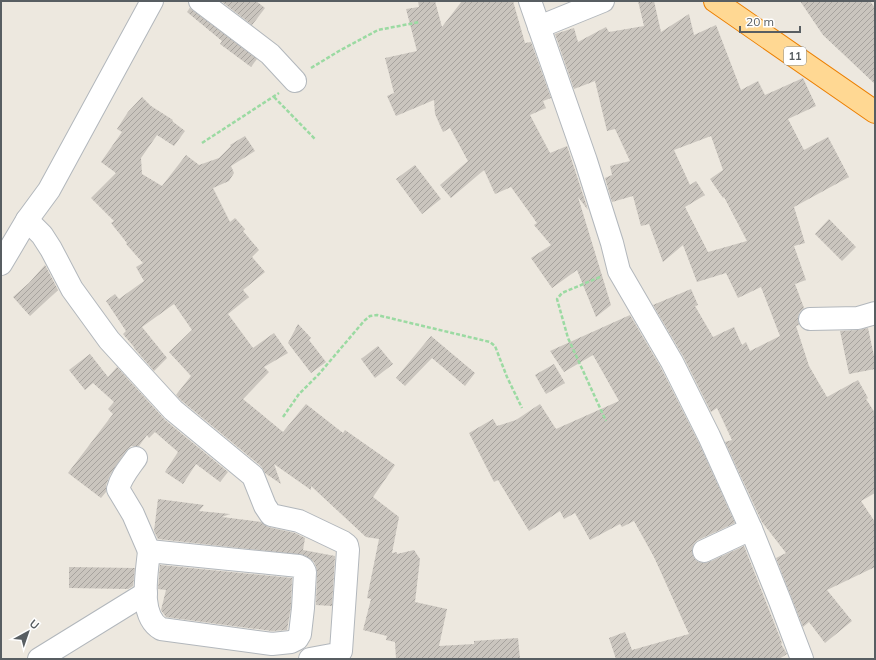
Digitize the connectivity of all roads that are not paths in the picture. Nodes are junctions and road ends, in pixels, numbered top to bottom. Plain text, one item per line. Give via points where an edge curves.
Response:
1 (152, 1) edge
2 (200, 1) edge
3 (530, 1) edge
4 (602, 1) edge
5 (715, 1) edge
6 (539, 27) junction
7 (295, 81) road end
8 (875, 112) edge
9 (27, 220) junction
10 (1, 264) edge
11 (875, 313) edge
12 (810, 319) dead end
13 (136, 458) dead end
14 (751, 530) junction
15 (149, 551) junction
16 (704, 551) dead end
17 (146, 593) junction
18 (38, 659) edge
19 (310, 659) edge
20 (802, 659) edge

1 - 9 street via 48,190
2 - 7 street via 270,54
3 - 6 street
4 - 6 street
5 - 8 highway, 11
6 - 14 street via 586,161 619,271 682,382
9 - 10 street
9 - 19 street via 42,235 72,289 109,340 173,410 253,476 271,515 299,521 347,544 341,651
11 - 12 street via 858,318
13 - 15 street via 123,477 118,490 133,514
14 - 16 street
14 - 20 street
15 - 17 street
15 - 17 street via 303,568 305,572 300,634 291,642 272,644 161,629 149,614
17 - 18 street

